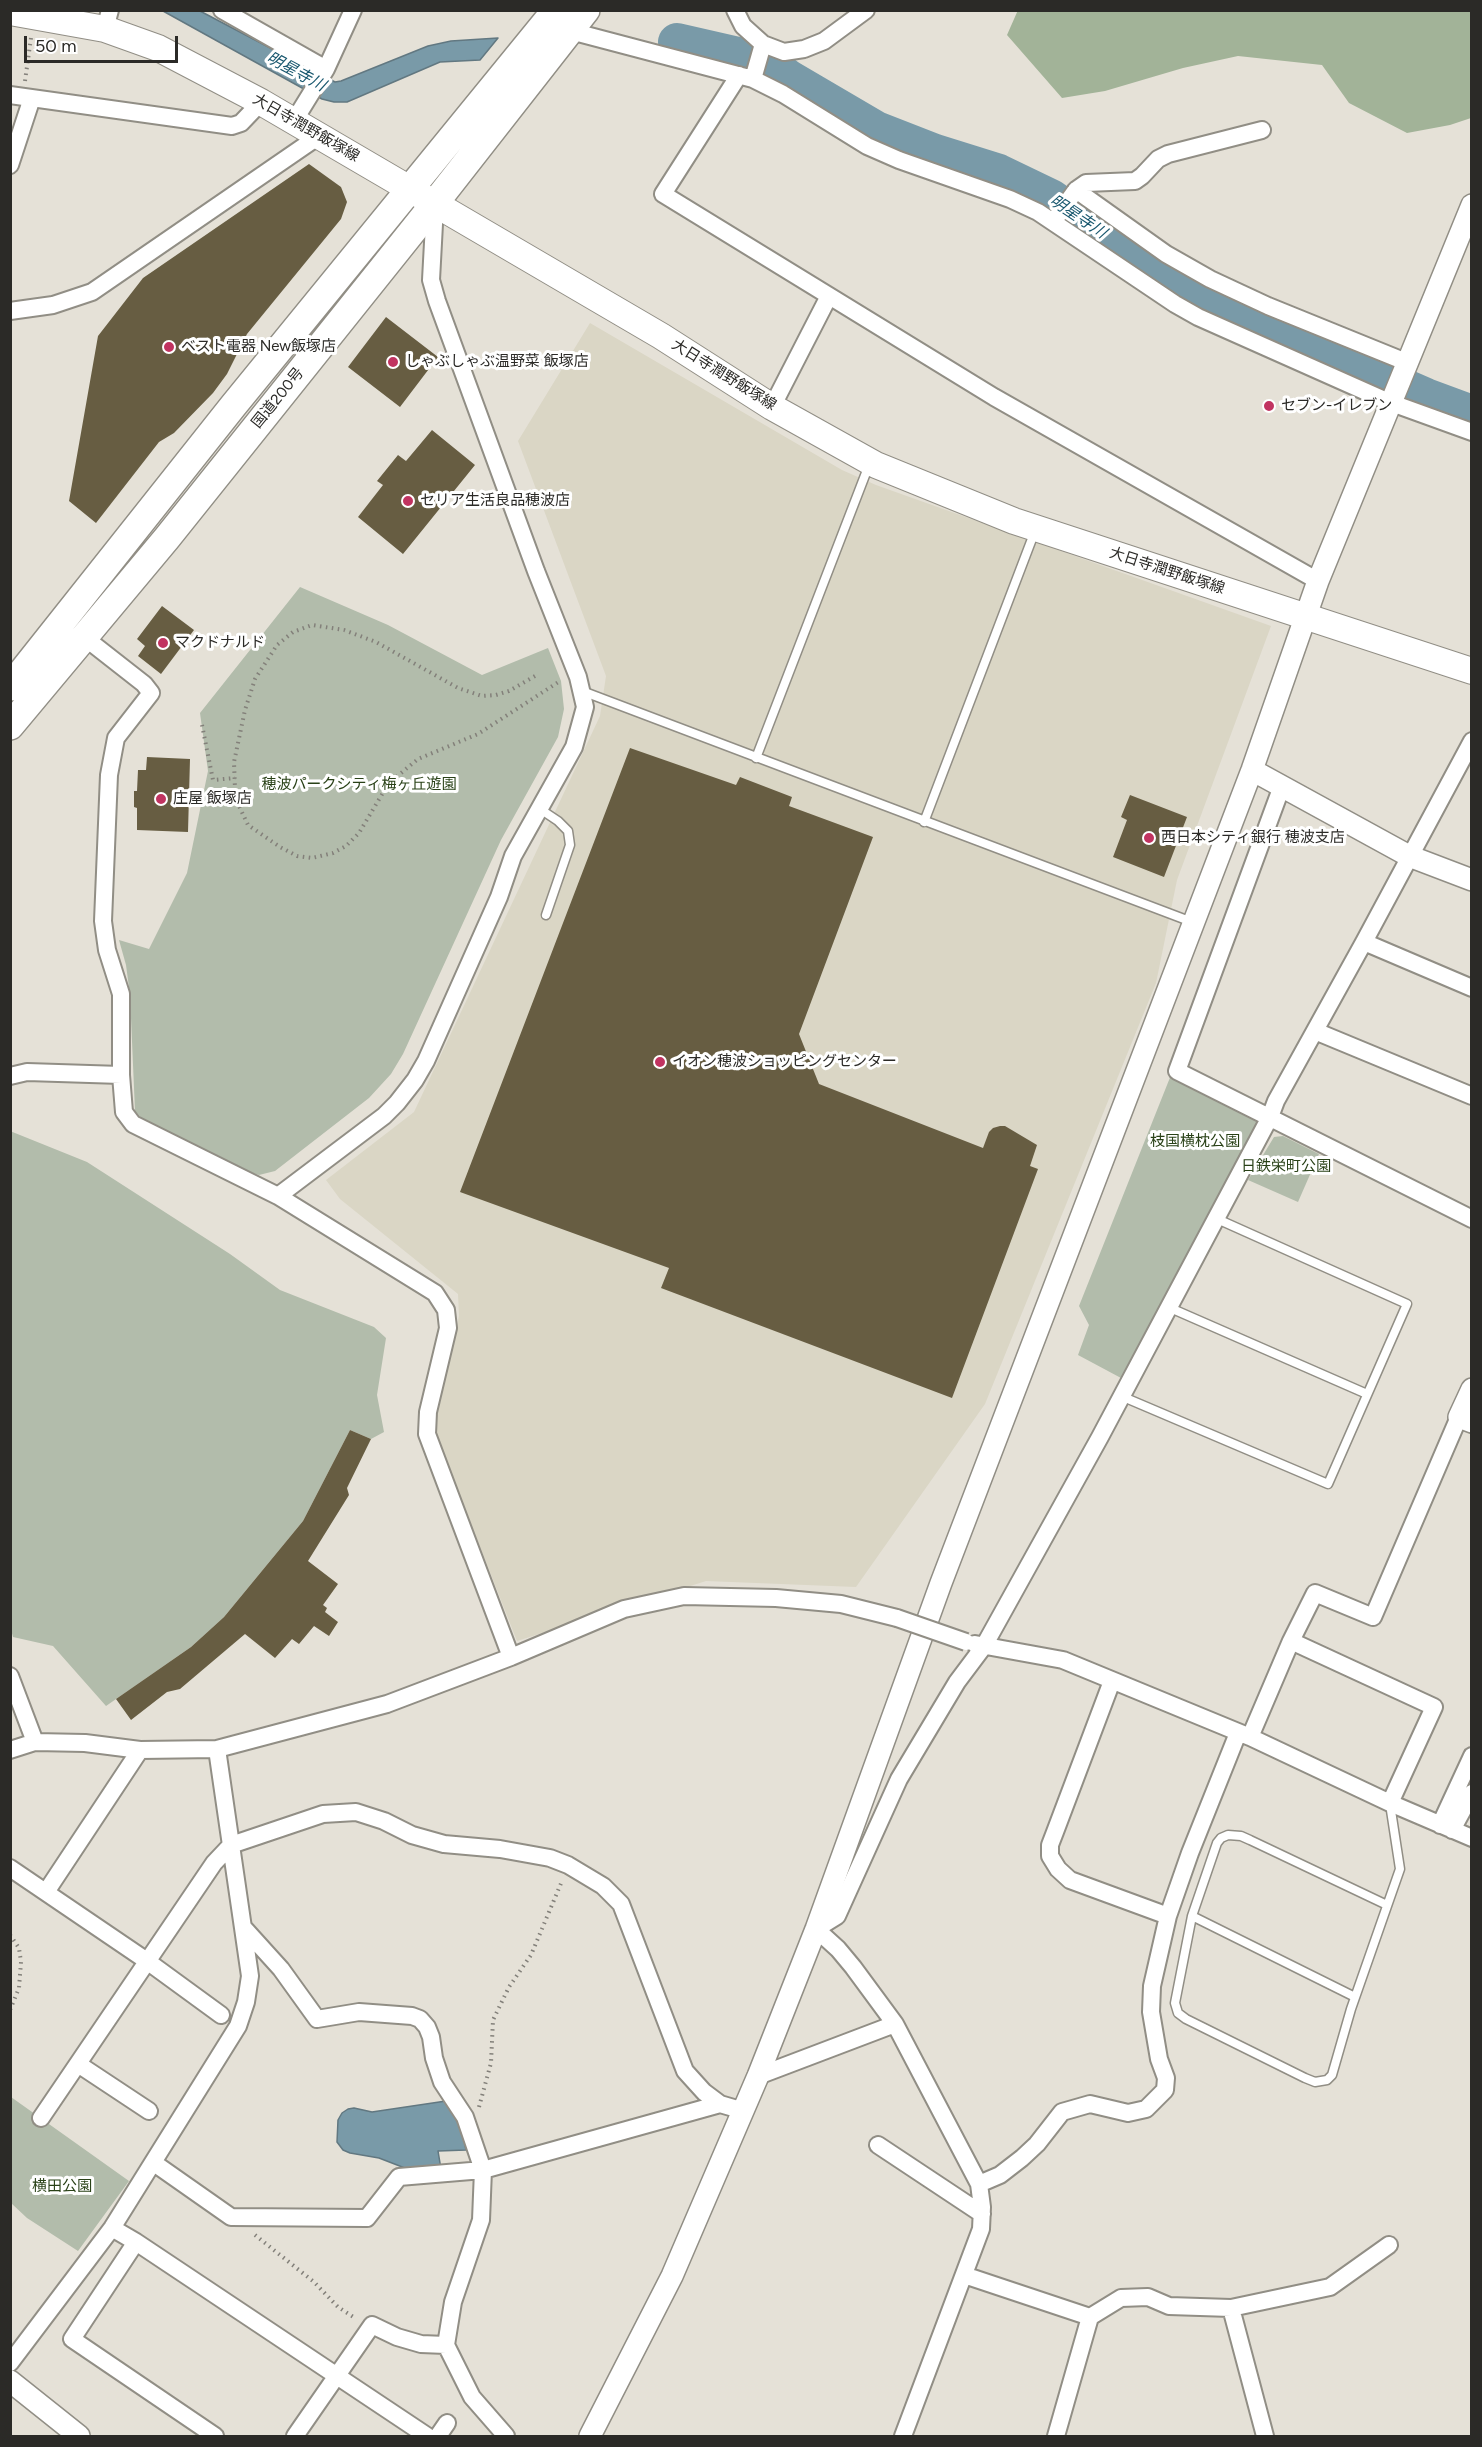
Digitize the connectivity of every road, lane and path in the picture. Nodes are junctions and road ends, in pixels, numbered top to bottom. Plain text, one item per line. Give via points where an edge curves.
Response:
1 (222, 10) edge
2 (352, 10) edge
3 (735, 10) edge
4 (866, 10) edge
5 (10, 12) edge
6 (564, 19) edge
7 (107, 20) edge
8 (32, 37) dead end
9 (762, 49) junction
10 (325, 72) junction
11 (749, 75) junction
12 (22, 96) edge
13 (261, 102) junction
14 (300, 111) junction
15 (1262, 130) dead end
16 (319, 136) junction
17 (10, 165) edge
18 (409, 188) junction
19 (1073, 194) junction
20 (435, 204) junction
21 (1472, 205) edge
22 (1055, 219) junction
23 (829, 296) junction
24 (10, 310) edge
25 (1398, 383) junction
26 (772, 407) junction
27 (1472, 432) edge
28 (871, 461) junction
29 (1036, 528) junction
30 (1318, 581) junction
31 (1306, 617) junction
32 (84, 637) junction
33 (1472, 671) edge
34 (535, 676) dead end
35 (561, 681) dead end
36 (10, 687) edge
37 (581, 691) junction
38 (202, 725) dead end
39 (10, 726) edge
40 (1472, 741) edge
41 (756, 758) junction
42 (1467, 758) edge
43 (1252, 770) junction
44 (235, 778) junction
45 (1282, 786) junction
46 (540, 809) junction
47 (924, 822) junction
48 (1410, 856) junction
49 (1472, 880) edge
50 (546, 915) dead end
51 (1193, 922) junction
52 (1364, 942) junction
53 (1472, 988) edge
54 (1315, 1031) junction
55 (122, 1075) junction
56 (10, 1076) edge
57 (1472, 1096) edge
58 (1269, 1117) junction
59 (278, 1196) junction
60 (1215, 1218) junction
61 (1472, 1219) edge
62 (1168, 1307) junction
63 (1472, 1389) edge
64 (1368, 1394) junction
65 (1121, 1396) junction
66 (1466, 1419) edge
67 (1291, 1641) junction
68 (984, 1646) junction
69 (511, 1657) junction
70 (10, 1676) edge
71 (1112, 1680) junction
72 (1244, 1735) junction
73 (35, 1742) junction
74 (217, 1749) junction
75 (10, 1750) edge
76 (140, 1750) junction
77 (1472, 1756) edge
78 (1472, 1793) edge
79 (1390, 1803) junction
80 (1446, 1827) junction
81 (1472, 1838) edge
82 (231, 1845) junction
83 (568, 1865) junction
84 (10, 1868) edge
85 (46, 1892) junction
86 (1387, 1905) junction
87 (1168, 1916) junction
88 (1192, 1916) junction
89 (243, 1927) junction
90 (816, 1929) junction
91 (10, 1935) edge
92 (147, 1961) junction
93 (1355, 1997) junction
94 (10, 2010) edge
95 (221, 2015) dead end
96 (895, 2024) junction
97 (78, 2064) junction
98 (758, 2076) junction
99 (720, 2104) junction
100 (149, 2111) dead end
101 (744, 2111) junction
102 (41, 2118) dead end
103 (479, 2118) dead end
104 (878, 2145) dead end
105 (154, 2163) junction
106 (483, 2170) junction
107 (979, 2184) junction
108 (982, 2214) junction
109 (231, 2217) junction
110 (112, 2228) junction
111 (136, 2242) junction
112 (1389, 2245) dead end
113 (964, 2275) junction
114 (1231, 2308) junction
115 (1090, 2316) junction
116 (372, 2325) junction
117 (446, 2345) junction
118 (10, 2363) edge
119 (336, 2375) junction
120 (10, 2381) edge
121 (79, 2436) edge
122 (215, 2436) edge
123 (295, 2436) edge
124 (427, 2436) edge
125 (506, 2436) edge
126 (590, 2436) edge
127 (903, 2436) edge
128 (1056, 2436) edge
129 (1266, 2436) edge

1 - 10 street
2 - 10 street
3 - 9 street
4 - 9 street via 824,41 804,49
5 - 7 main road, 大日寺潤野飯塚線
6 - 11 street
6 - 18 highway, 国道200号
6 - 20 highway, 国道200号
7 - 13 main road, 大日寺潤野飯塚線
8 - 12 path
9 - 11 street
10 - 14 street
11 - 22 street via 867,146
11 - 23 street via 663,194
12 - 13 street via 232,126 241,123
12 - 17 street
13 - 14 main road, 大日寺潤野飯塚線
14 - 16 main road, 大日寺潤野飯塚線
15 - 19 street via 1168,154 1135,181 1086,183
16 - 18 main road, 大日寺潤野飯塚線
16 - 24 street via 92,292 53,305
18 - 20 main road, 大日寺潤野飯塚線
18 - 36 highway, 国道200号
19 - 22 street
19 - 25 street via 1166,254 1268,306
20 - 26 main road, 大日寺潤野飯塚線 via 661,336
20 - 32 highway, 国道200号
20 - 37 street via 431,280 437,301
21 - 25 street
22 - 25 street via 1198,317
23 - 26 street
23 - 30 street via 994,398
25 - 27 street
25 - 30 street
26 - 28 main road, 大日寺潤野飯塚線
28 - 29 main road, 大日寺潤野飯塚線
28 - 41 lane
29 - 31 main road, 大日寺潤野飯塚線
29 - 47 lane
30 - 31 street
31 - 33 main road, 大日寺潤野飯塚線
31 - 43 street
32 - 39 highway, 国道200号
32 - 55 street via 151,693 116,738 109,775 103,921 107,950 121,994
34 - 44 path via 509,691 482,696 458,688 376,642 344,630 312,625 293,632 277,645 255,679 238,741
35 - 44 path via 478,734 418,759 384,791 359,833 333,853 312,858 297,856 248,825 239,806
37 - 41 lane
37 - 46 street via 585,707 574,747
38 - 44 path via 213,780
40 - 42 street
41 - 47 lane
42 - 48 street
43 - 45 street
43 - 51 street
45 - 48 street
45 - 58 street via 1177,1071
46 - 50 lane via 568,831 570,845
46 - 59 street via 513,856 500,897 415,1080 384,1116
47 - 51 lane
48 - 49 street
48 - 52 street
51 - 90 street via 941,1583
52 - 53 street
52 - 54 street
54 - 57 street
54 - 58 street
55 - 56 street via 27,1072
55 - 59 street via 124,1112 134,1124
58 - 60 street
58 - 61 street
59 - 69 street via 435,1293 446,1310 448,1328 428,1412 427,1434
60 - 62 street
60 - 64 lane via 1407,1304
62 - 64 lane
62 - 65 street
63 - 66 street
64 - 65 lane via 1328,1484
65 - 68 street
66 - 67 street via 1373,1617 1315,1593
67 - 72 street
67 - 79 street via 1434,1707
68 - 69 street, bridge via 841,1604 684,1596 624,1609
68 - 71 street via 1063,1660
68 - 90 street via 957,1682 899,1779 837,1916
69 - 74 street via 387,1704
70 - 73 street
71 - 72 street
71 - 87 street via 1052,1839 1050,1856 1070,1881
72 - 79 street
72 - 87 street via 1190,1852
73 - 75 street
73 - 76 street
74 - 76 street
74 - 82 street
76 - 85 street
77 - 80 street
78 - 80 street
79 - 80 street
79 - 86 lane via 1400,1869
80 - 81 street
82 - 83 street via 323,1814 356,1812 444,1844 550,1858
82 - 89 street
82 - 92 street via 214,1863
83 - 99 street via 603,1886 621,1905 685,2071
83 - 103 path via 531,1955 492,2020 491,2063
84 - 85 street
85 - 92 street
86 - 88 lane via 1250,1840 1228,1835 1217,1843
86 - 93 lane
87 - 107 street via 1152,1986 1151,2012 1166,2078 1165,2090 1146,2109 1128,2113 1090,2104 1062,2112 1022,2158 1000,2175
88 - 93 lane
88 - 93 lane via 1175,2003 1178,2013 1186,2019 1315,2082 1332,2075
89 - 105 street via 250,1976 238,2026
89 - 106 street via 281,1969 317,2019 359,2012 420,2019 431,2037 442,2082 465,2117
90 - 96 street via 854,1967
90 - 98 street
91 - 94 path via 19,1948 21,1962 19,1988
92 - 95 street
92 - 97 street
96 - 98 street
96 - 107 street
97 - 100 street
97 - 102 street
98 - 101 street
99 - 101 street
99 - 106 street
101 - 126 street via 672,2276
104 - 108 street
105 - 109 street
105 - 110 street
106 - 109 street via 399,2177 367,2218
106 - 117 street via 481,2220 453,2302
107 - 108 street
108 - 113 street via 981,2229
109 - 116 path via 307,2276 338,2307
110 - 111 street
110 - 118 street
111 - 119 street
111 - 122 street via 72,2338
112 - 114 street via 1330,2287
113 - 115 street
113 - 127 street
114 - 115 street via 1169,2306 1148,2297 1121,2298
114 - 129 street
115 - 128 street
116 - 117 street via 421,2344
116 - 119 street
117 - 125 street via 472,2397
119 - 123 street
119 - 124 street
120 - 121 street

